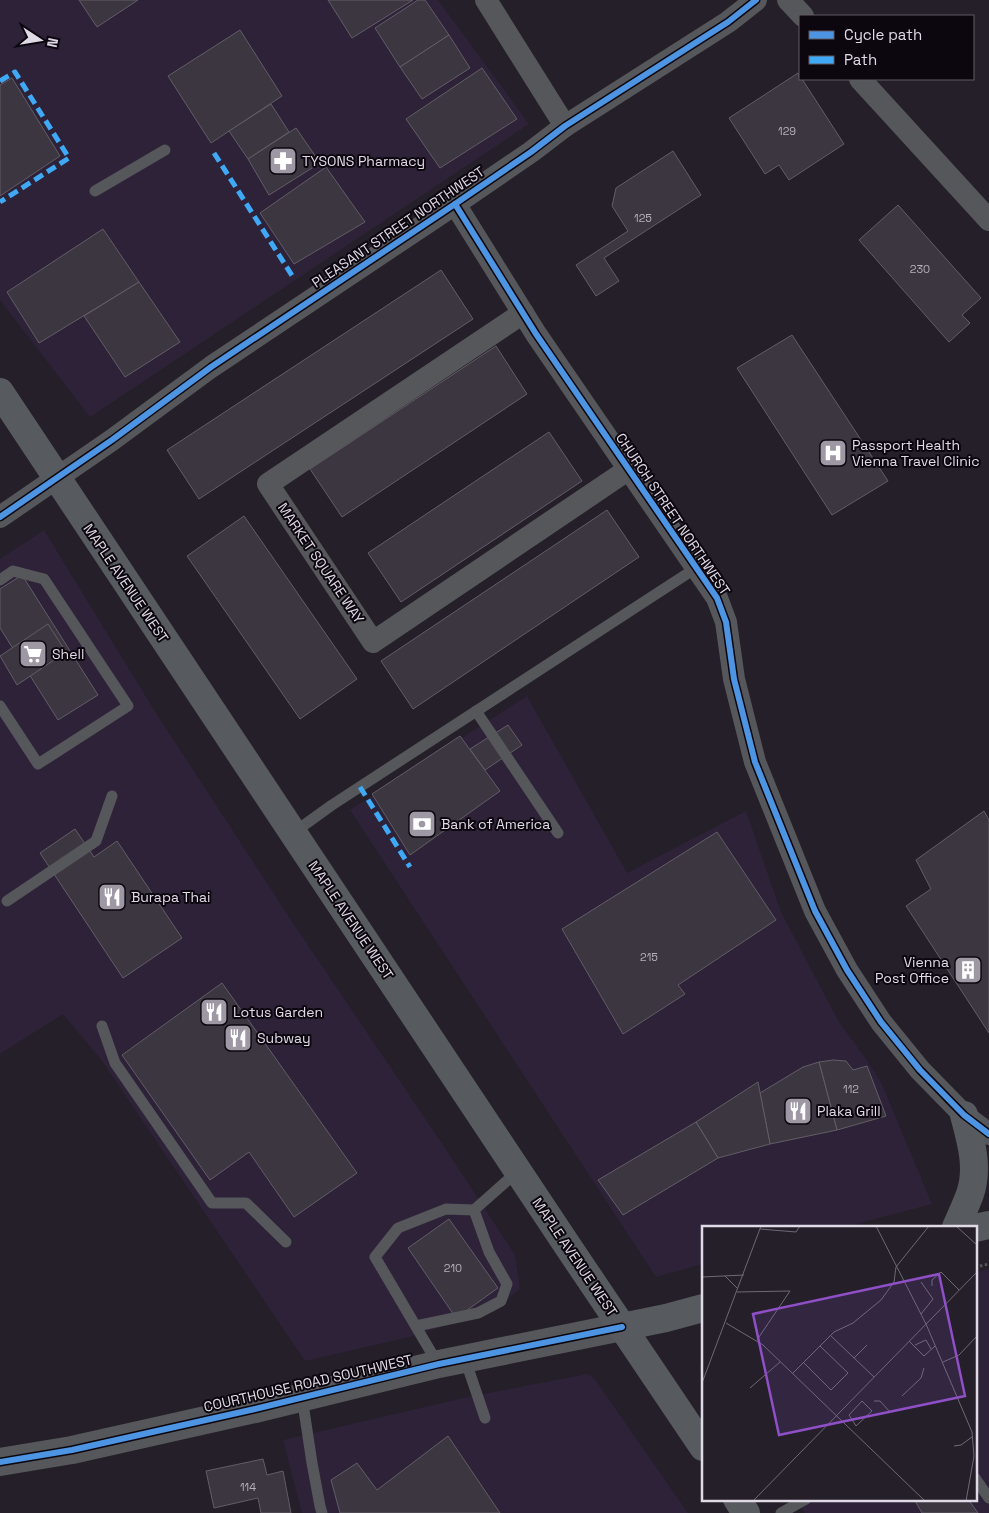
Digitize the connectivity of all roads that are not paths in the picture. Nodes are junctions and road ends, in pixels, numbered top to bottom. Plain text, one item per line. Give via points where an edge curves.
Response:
1 (486, 0) edge
2 (756, 0) edge
3 (788, 0) edge
4 (802, 15) edge
5 (861, 80) edge
6 (565, 126) junction
7 (165, 150) dead end
8 (95, 191) dead end
9 (455, 204) junction
10 (989, 220) edge
11 (524, 313) junction
12 (0, 392) edge
13 (628, 469) junction
14 (57, 478) junction
15 (0, 517) edge
16 (696, 568) junction
17 (0, 580) edge
18 (0, 706) edge
19 (476, 711) junction
20 (112, 796) dead end
21 (293, 833) junction
22 (558, 833) dead end
23 (7, 901) dead end
24 (102, 1026) dead end
25 (964, 1116) junction
26 (989, 1134) edge
27 (518, 1171) junction
28 (474, 1210) junction
29 (989, 1225) edge
30 (956, 1226) edge
31 (976, 1228) edge
32 (286, 1242) dead end
33 (702, 1308) edge
34 (416, 1326) junction
35 (622, 1327) junction
36 (465, 1359) junction
37 (439, 1364) junction
38 (302, 1397) junction
39 (485, 1418) dead end
40 (702, 1445) edge
41 (0, 1462) edge
42 (976, 1479) edge
43 (989, 1498) edge
44 (738, 1500) edge
45 (804, 1500) edge
46 (322, 1513) edge
47 (746, 1513) edge
48 (782, 1513) edge

1 - 6 street
2 - 6 street, PLEASANT STREET NORTHWEST via 728,22
3 - 4 street
5 - 10 street
6 - 9 street, PLEASANT STREET NORTHWEST
7 - 8 lane
9 - 11 street, CHURCH STREET NORTHWEST
9 - 14 street, PLEASANT STREET NORTHWEST via 212,367
11 - 13 street, CHURCH STREET NORTHWEST
11 - 13 street, MARKET SQUARE WAY via 268,484 373,642
12 - 14 main road, MAPLE AVENUE WEST
13 - 16 street, CHURCH STREET NORTHWEST
14 - 15 street, PLEASANT STREET NORTHWEST
14 - 21 main road, MAPLE AVENUE WEST
16 - 19 lane
16 - 25 street, CHURCH STREET NORTHWEST via 716,598 726,622 734,679 755,762 815,911 847,970 881,1022
17 - 18 lane via 13,571 44,579 128,706 38,764
19 - 21 lane
19 - 22 lane
20 - 23 lane via 96,841
21 - 27 main road, MAPLE AVENUE WEST
24 - 32 lane via 115,1062 212,1203 246,1203
25 - 26 street, CHURCH STREET NORTHWEST
25 - 30 main road via 973,1154 973,1183
27 - 28 lane
27 - 35 main road, MAPLE AVENUE WEST
28 - 34 lane via 489,1252 507,1284 502,1301 478,1313
28 - 34 lane via 446,1210 398,1228 375,1257
29 - 31 main road
33 - 35 main road
34 - 37 lane
35 - 36 street, COURTHOUSE ROAD SOUTHWEST
35 - 40 main road, MAPLE AVENUE WEST
36 - 37 street, COURTHOUSE ROAD SOUTHWEST
36 - 39 lane
37 - 38 street, COURTHOUSE ROAD SOUTHWEST
38 - 41 street, COURTHOUSE ROAD SOUTHWEST via 72,1450
38 - 46 lane
42 - 43 lane
44 - 47 main road
45 - 48 lane

